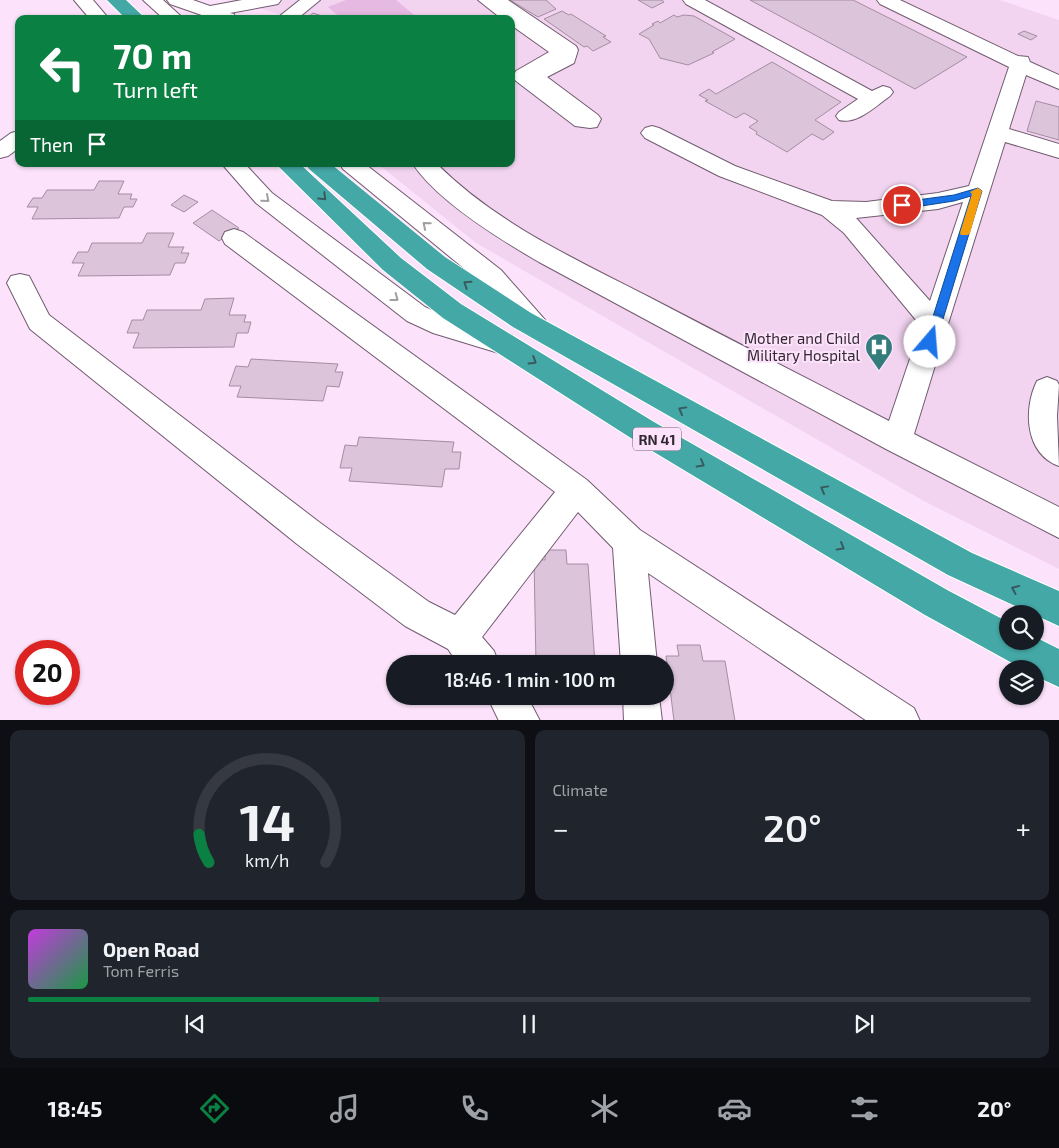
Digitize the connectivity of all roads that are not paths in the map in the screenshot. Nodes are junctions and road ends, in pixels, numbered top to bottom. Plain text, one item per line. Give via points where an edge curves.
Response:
1 (83, 0) edge
2 (116, 0) edge
3 (138, 0) edge
4 (152, 0) edge
5 (272, 0) edge
6 (277, 0) edge
7 (311, 0) edge
8 (487, 0) edge
9 (496, 0) edge
10 (692, 0) edge
11 (700, 0) edge
12 (886, 0) edge
13 (894, 0) edge
14 (210, 11) junction
15 (96, 15) edge
16 (132, 15) edge
17 (171, 15) edge
18 (220, 15) edge
19 (257, 15) edge
20 (290, 15) edge
21 (509, 15) edge
22 (515, 19) edge
23 (1021, 63) junction
24 (1059, 79) edge
25 (1059, 83) edge
26 (877, 96) junction
27 (846, 116) dead end
28 (652, 133) dead end
29 (998, 133) junction
30 (15, 141) edge
31 (0, 151) edge
32 (1059, 152) edge
33 (15, 156) edge
34 (0, 164) edge
35 (236, 167) edge
36 (290, 167) edge
37 (321, 167) edge
38 (355, 167) edge
39 (427, 167) edge
40 (978, 191) junction
41 (830, 209) junction
42 (234, 238) dead end
43 (20, 283) dead end
44 (936, 326) junction
45 (538, 329) junction
46 (505, 344) junction
47 (1047, 389) dead end
48 (897, 440) junction
49 (1059, 452) edge
50 (576, 490) junction
51 (1059, 523) edge
52 (629, 541) junction
53 (1059, 609) edge
54 (460, 637) junction
55 (474, 655) edge
56 (638, 655) edge
57 (1059, 669) edge
58 (510, 705) edge
59 (642, 705) edge
60 (521, 720) edge
61 (643, 720) edge
62 (901, 720) edge

1 - 15 street
2 - 16 highway
3 - 17 highway
4 - 17 street
5 - 14 street
6 - 19 street
7 - 20 street
8 - 21 street
9 - 22 street via 569,50 566,59 535,77 591,119 590,122 582,121 523,77 559,52
10 - 26 street
11 - 26 street
12 - 23 street via 935,30
13 - 23 street
14 - 17 street
14 - 18 street
23 - 24 street
23 - 25 street
23 - 29 street
26 - 27 street
28 - 41 street via 727,171
29 - 32 street
29 - 40 street
30 - 31 street
33 - 34 street
35 -> 46 street via 264,198 416,314 442,326
36 -> 46 highway, RN 41 via 392,264 452,311
45 -> 37 highway, RN 41 via 436,263
45 -> 38 street via 492,277
39 - 48 street via 470,206 548,256
40 - 41 street via 938,201 866,210
40 - 44 street
41 - 44 street via 852,227
42 - 50 street
43 - 54 street via 39,322 316,539 417,614
44 - 48 street
53 -> 45 highway, RN 41 via 960,564
46 -> 57 highway, RN 41 via 644,431 919,593
47 - 49 street via 1041,420 1048,439
48 - 51 street
50 - 52 street
50 - 54 street
52 - 56 street
52 - 62 street
54 - 55 street
58 - 60 street
59 - 61 street

